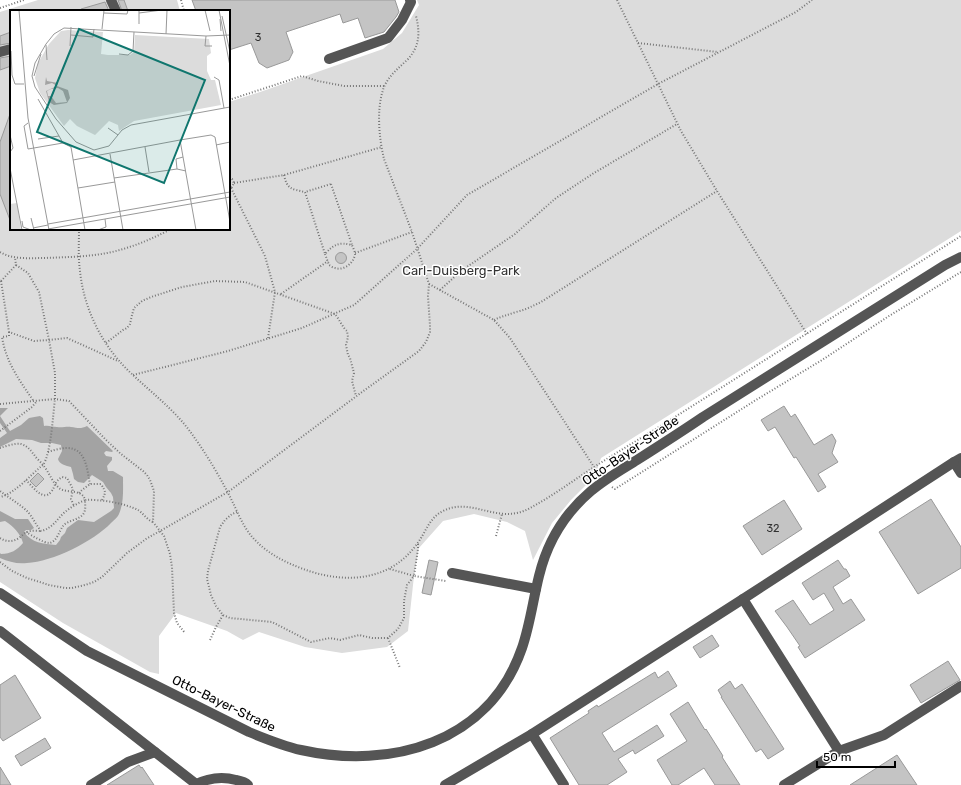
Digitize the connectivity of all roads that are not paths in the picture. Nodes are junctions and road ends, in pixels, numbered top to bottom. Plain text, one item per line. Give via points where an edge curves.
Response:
1 (111, 0) edge
2 (411, 1) edge
3 (116, 10) edge
4 (10, 49) edge
5 (0, 52) edge
6 (329, 59) dead end
7 (961, 257) edge
8 (958, 460) edge
9 (961, 473) edge
10 (451, 578) road end
11 (536, 589) junction
12 (0, 593) edge
13 (743, 599) junction
14 (0, 630) edge
15 (961, 686) edge
16 (532, 734) junction
17 (838, 751) junction
18 (154, 752) junction
19 (91, 785) edge
20 (195, 785) edge
21 (248, 785) edge
22 (445, 785) edge
23 (564, 785) edge
24 (784, 785) edge

1 - 3 street
2 - 6 street via 402,20 388,38
4 - 5 street
7 - 11 street, Otto-Bayer-Straße via 717,408 592,490 571,511 554,535
8 - 9 street
8 - 13 street
10 - 11 street
11 - 12 street, Otto-Bayer-Straße via 526,635 517,660 504,684 477,715 454,732 416,749 354,756 300,750 249,732 87,651
13 - 16 street
13 - 17 street
14 - 18 street
15 - 17 street via 884,735
16 - 22 street
16 - 23 street
17 - 24 street
18 - 19 street via 128,762
18 - 20 street
20 - 21 street via 206,780 224,778

